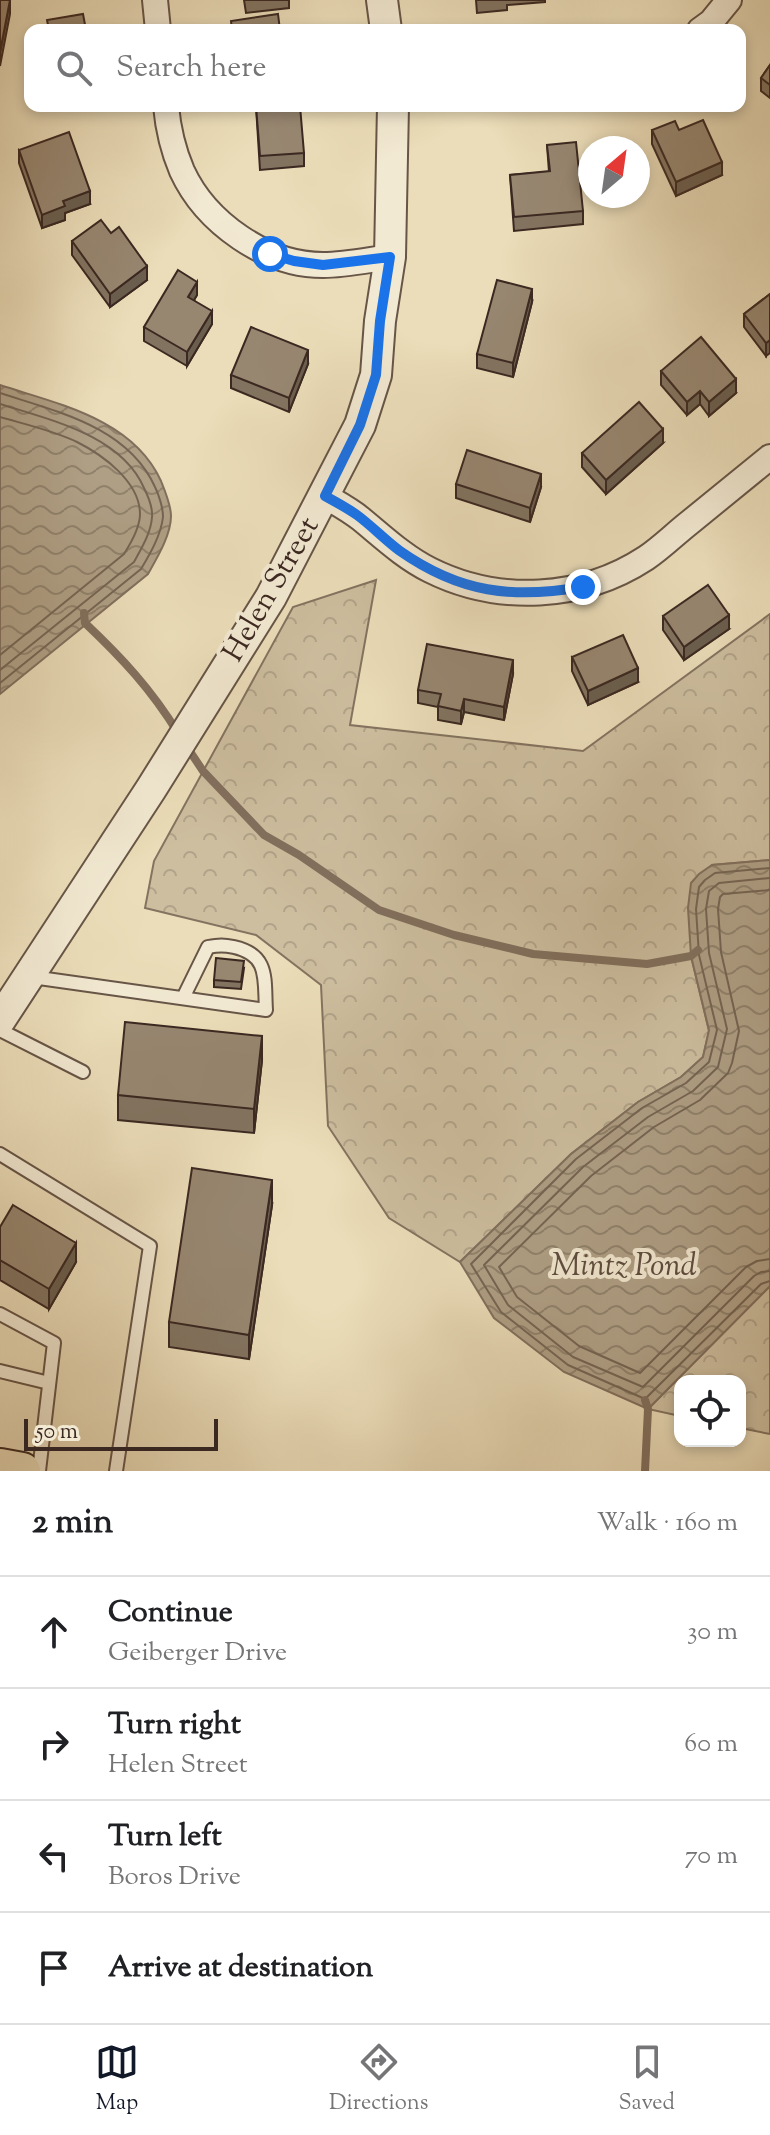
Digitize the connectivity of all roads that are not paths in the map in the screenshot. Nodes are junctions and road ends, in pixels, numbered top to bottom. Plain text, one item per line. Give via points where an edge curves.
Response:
1 (155, 0) edge
2 (382, 0) edge
3 (729, 0) edge
4 (157, 24) edge
5 (385, 24) edge
6 (708, 24) edge
7 (167, 112) edge
8 (393, 112) edge
9 (390, 257) junction
10 (770, 457) edge
11 (325, 496) junction
12 (28, 977) junction
13 (183, 998) junction
14 (0, 1020) edge
15 (0, 1030) edge
16 (83, 1072) dead end
17 (0, 1154) edge
18 (0, 1314) edge
19 (0, 1371) edge
20 (49, 1383) junction
21 (0, 1467) edge
22 (22, 1471) edge
23 (39, 1471) edge
24 (116, 1471) edge

1 - 4 street
2 - 5 street
3 - 6 street
7 - 9 street via 182,171 213,214 239,237 270,254 323,265
8 - 9 street, Helen Street
9 - 11 street, Helen Street via 376,375 360,425
10 - 11 street via 647,557 616,575 548,593 478,588 439,574
11 - 12 street, Helen Street via 271,597
12 - 13 lane
12 - 14 street, Helen Street
13 - 13 lane via 266,1010 259,959 248,950 208,947
15 - 16 lane
17 - 24 lane via 150,1246
18 - 20 lane via 54,1343
19 - 20 lane
20 - 23 lane
21 - 22 main road

